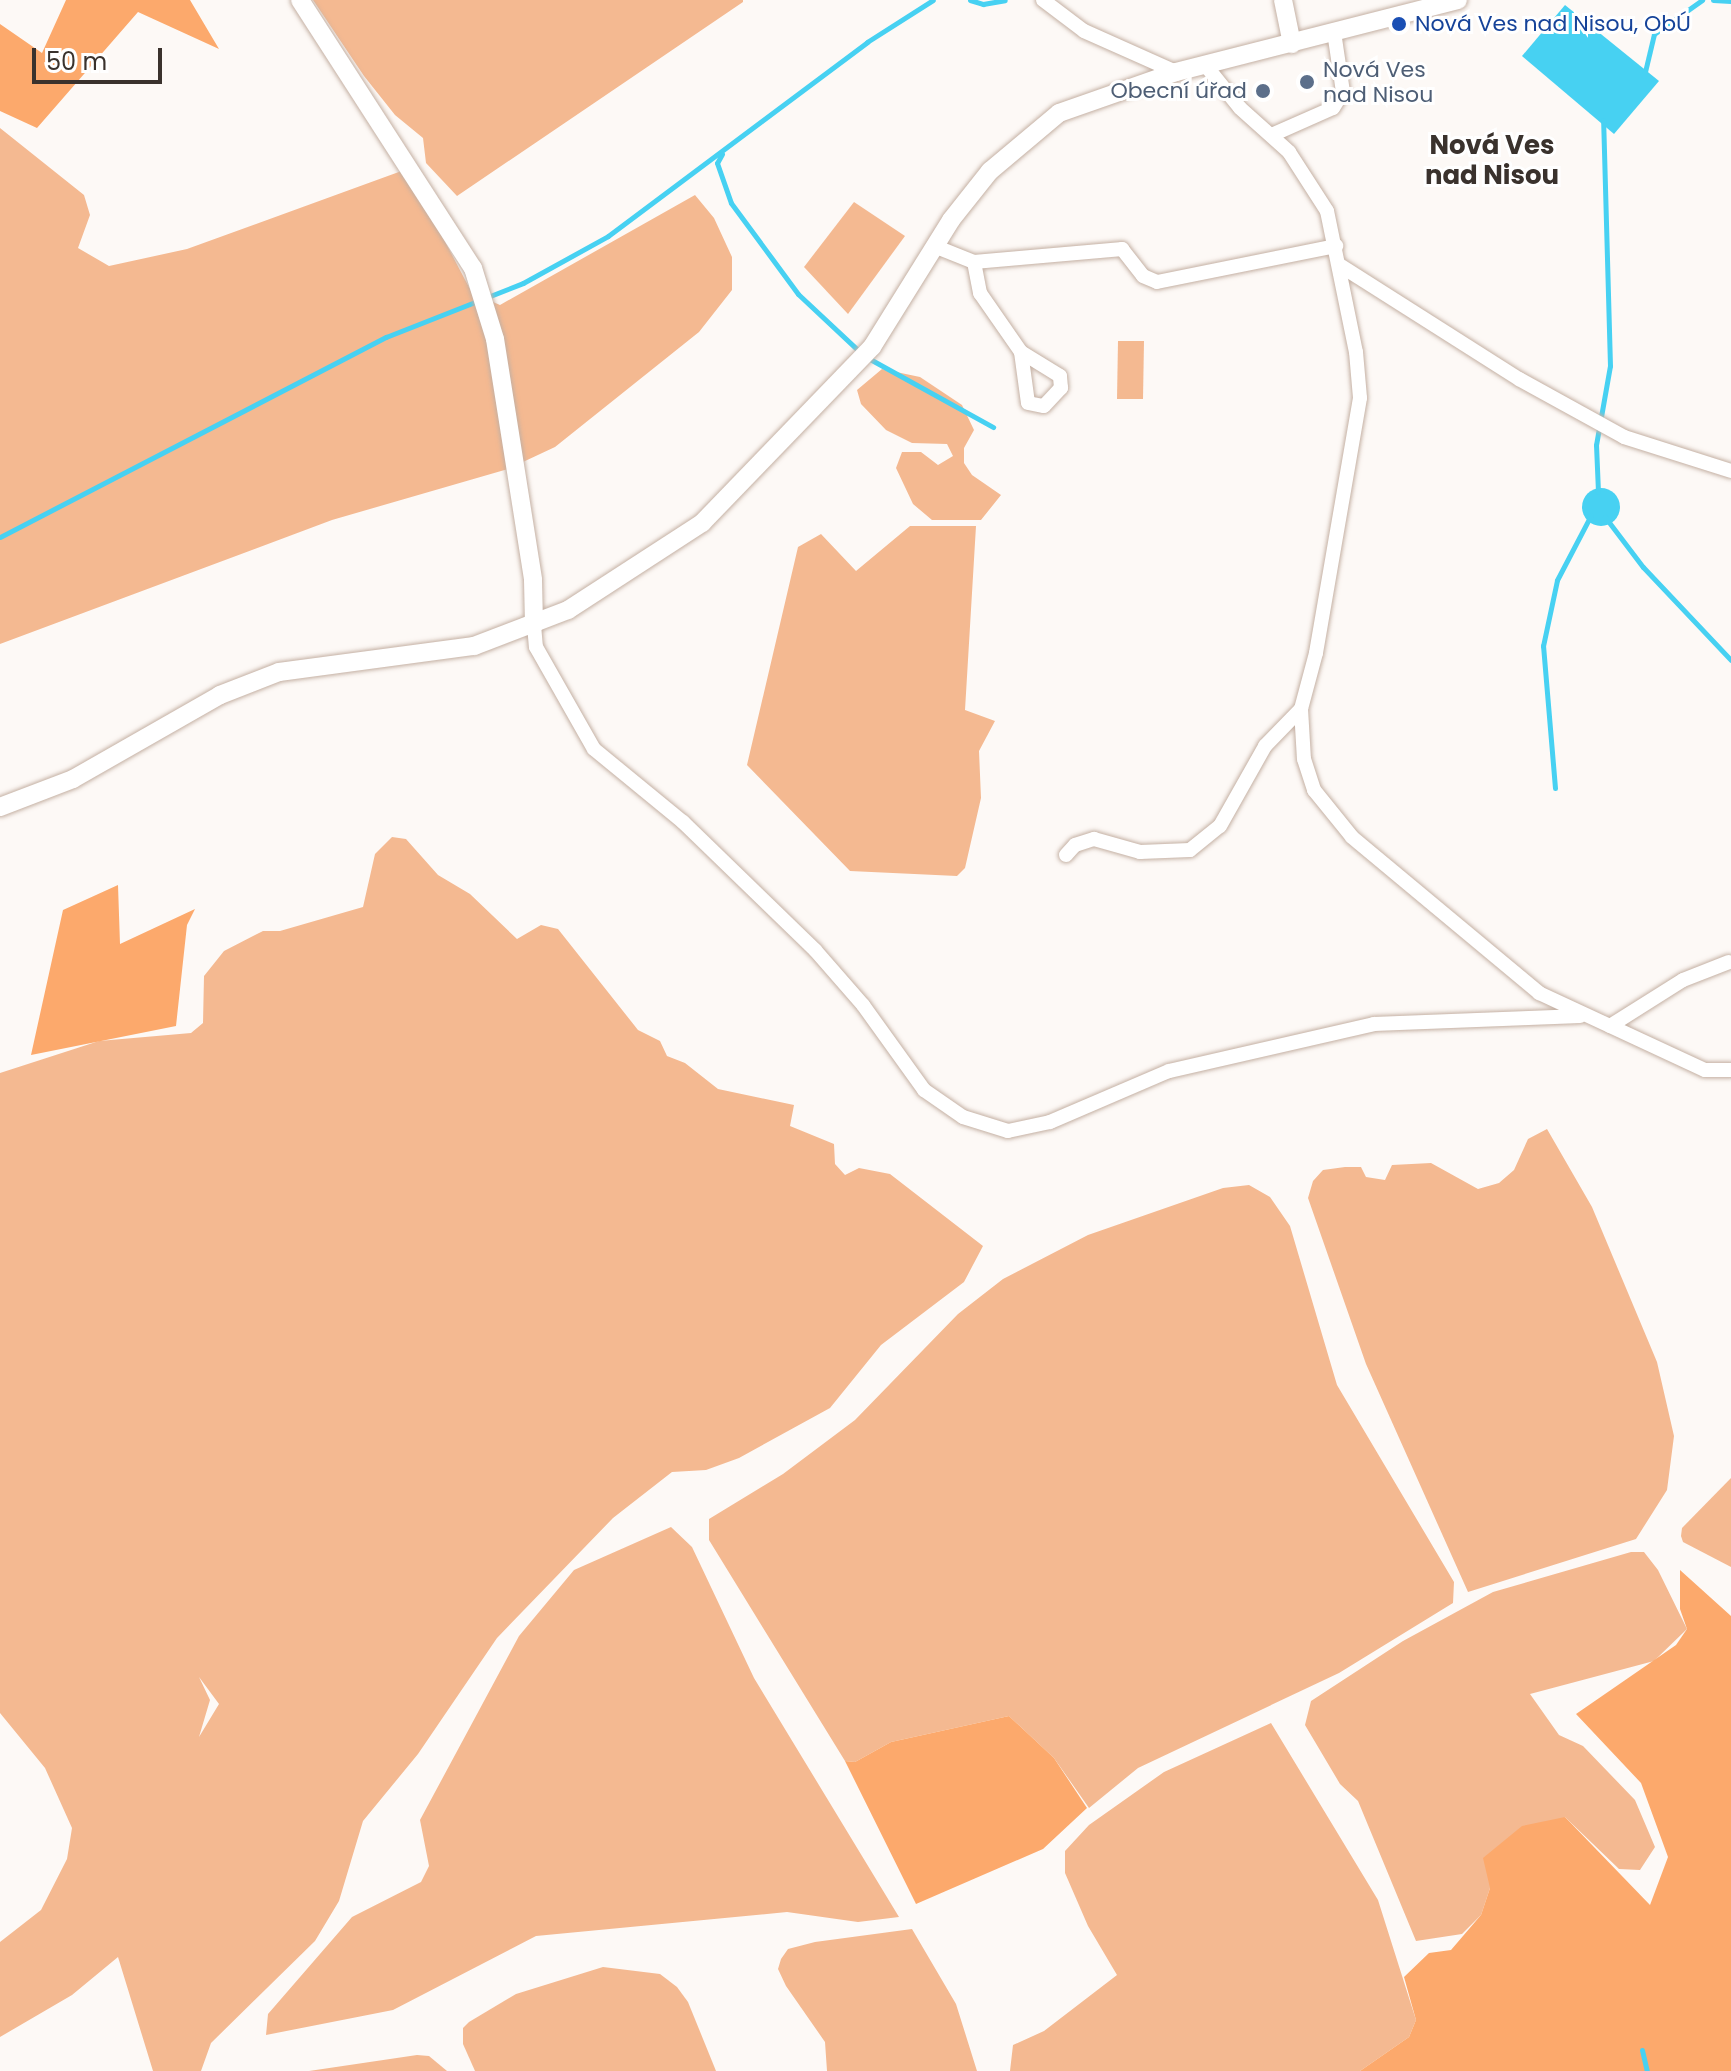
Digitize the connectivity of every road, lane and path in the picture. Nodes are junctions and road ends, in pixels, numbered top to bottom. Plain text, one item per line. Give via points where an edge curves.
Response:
1 (300, 0) edge
2 (1043, 0) edge
3 (1283, 0) edge
4 (1458, 0) edge
5 (1334, 32) junction
6 (1292, 44) junction
7 (1206, 66) junction
8 (1176, 72) junction
9 (1274, 134) junction
10 (934, 246) junction
11 (1336, 246) junction
12 (974, 262) junction
13 (1341, 266) junction
14 (1021, 352) dead end
15 (1731, 471) edge
16 (534, 625) junction
17 (1301, 709) junction
18 (0, 807) edge
19 (1066, 855) dead end
20 (1729, 962) dead end
21 (1539, 993) junction
22 (1530, 1014) junction
23 (1580, 1016) junction
24 (1610, 1026) junction
25 (1731, 1070) edge

1 - 16 street via 473,268 495,339 533,580
2 - 8 street via 1084,31
3 - 6 street
4 - 5 street
5 - 6 street
5 - 9 street via 1343,92 1333,108
6 - 7 street
7 - 8 street
7 - 9 street via 1240,108
8 - 10 street via 1059,113 990,171
9 - 11 street via 1310,180 1327,211
10 - 12 street
10 - 16 street via 872,347 702,523 568,610
11 - 12 street via 1157,282 1143,276 1122,249
11 - 13 street
12 - 14 street via 980,293
13 - 15 street via 1597,423 1665,454
13 - 17 street via 1360,398 1316,653
16 - 18 street via 474,646 279,672 208,701 73,779
16 - 22 street via 536,647 594,749 683,822 805,939 863,1005 924,1090 963,1117 1008,1131 1050,1122 1169,1071 1308,1036 1374,1024
17 - 19 street via 1265,746 1220,826 1190,850 1140,852 1094,839 1075,845
17 - 21 street via 1310,779 1336,820
20 - 24 street via 1683,980
21 - 22 street
21 - 23 street
22 - 23 street
23 - 24 street
24 - 25 street via 1705,1070

